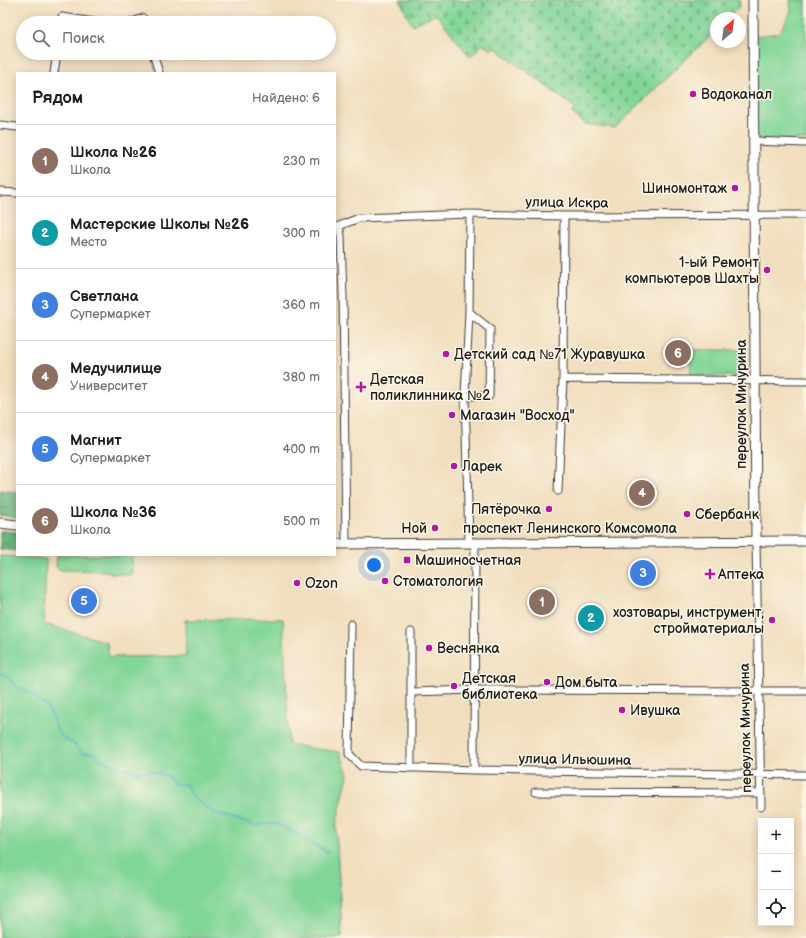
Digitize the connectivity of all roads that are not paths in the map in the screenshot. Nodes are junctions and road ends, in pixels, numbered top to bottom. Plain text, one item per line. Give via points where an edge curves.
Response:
1 (753, 0) edge
2 (56, 60) edge
3 (155, 60) edge
4 (54, 72) edge
5 (159, 72) edge
6 (0, 125) edge
7 (16, 127) edge
8 (753, 141) junction
9 (806, 143) edge
10 (0, 192) edge
11 (16, 193) edge
12 (470, 214) junction
13 (754, 215) junction
14 (806, 215) edge
15 (564, 216) junction
16 (341, 236) junction
17 (336, 244) edge
18 (470, 312) junction
19 (564, 379) junction
20 (806, 381) edge
21 (755, 382) junction
22 (465, 396) junction
23 (558, 491) dead end
24 (0, 523) edge
25 (16, 525) edge
26 (806, 541) edge
27 (472, 542) junction
28 (756, 542) junction
29 (346, 543) junction
30 (336, 544) edge
31 (351, 624) dead end
32 (411, 632) dead end
33 (474, 690) junction
34 (759, 690) junction
35 (806, 691) edge
36 (411, 692) junction
37 (411, 768) junction
38 (474, 770) junction
39 (760, 775) junction
40 (806, 775) edge
41 (536, 792) dead end
42 (761, 793) junction
43 (761, 807) dead end

1 - 8 main road, переулок Мичурина
2 - 4 street
3 - 5 street
6 - 7 street
8 - 9 street
8 - 13 main road, переулок Мичурина
10 - 11 street
12 - 15 street, улица Искра
12 - 16 street, улица Искра via 359,218 339,226
12 - 18 street
13 - 14 street, улица Искра
13 - 15 street, улица Искра
13 - 21 main road, переулок Мичурина
15 - 19 street
16 - 17 street
16 - 29 street
18 - 22 street
18 - 22 street via 490,329 489,396
19 - 21 street
19 - 23 street
20 - 21 street
21 - 28 main road, переулок Мичурина
22 - 27 street
24 - 25 main road
26 - 28 main road, проспект Ленинского Комсомола
27 - 28 main road, проспект Ленинского Комсомола
27 - 29 main road, проспект Ленинского Комсомола
27 - 33 street
28 - 34 street, переулок Мичурина
29 - 30 main road, проспект Ленинского Комсомола
31 - 37 street, улица Ильюшина via 349,754 361,766
32 - 36 street
33 - 34 street
33 - 36 street
33 - 38 street
34 - 35 street
34 - 39 street, переулок Мичурина
36 - 37 street
37 - 38 street, улица Ильюшина
38 - 39 street, улица Ильюшина
39 - 40 street, улица Ильюшина
39 - 42 street, переулок Мичурина
41 - 42 street
42 - 43 street, переулок Мичурина

